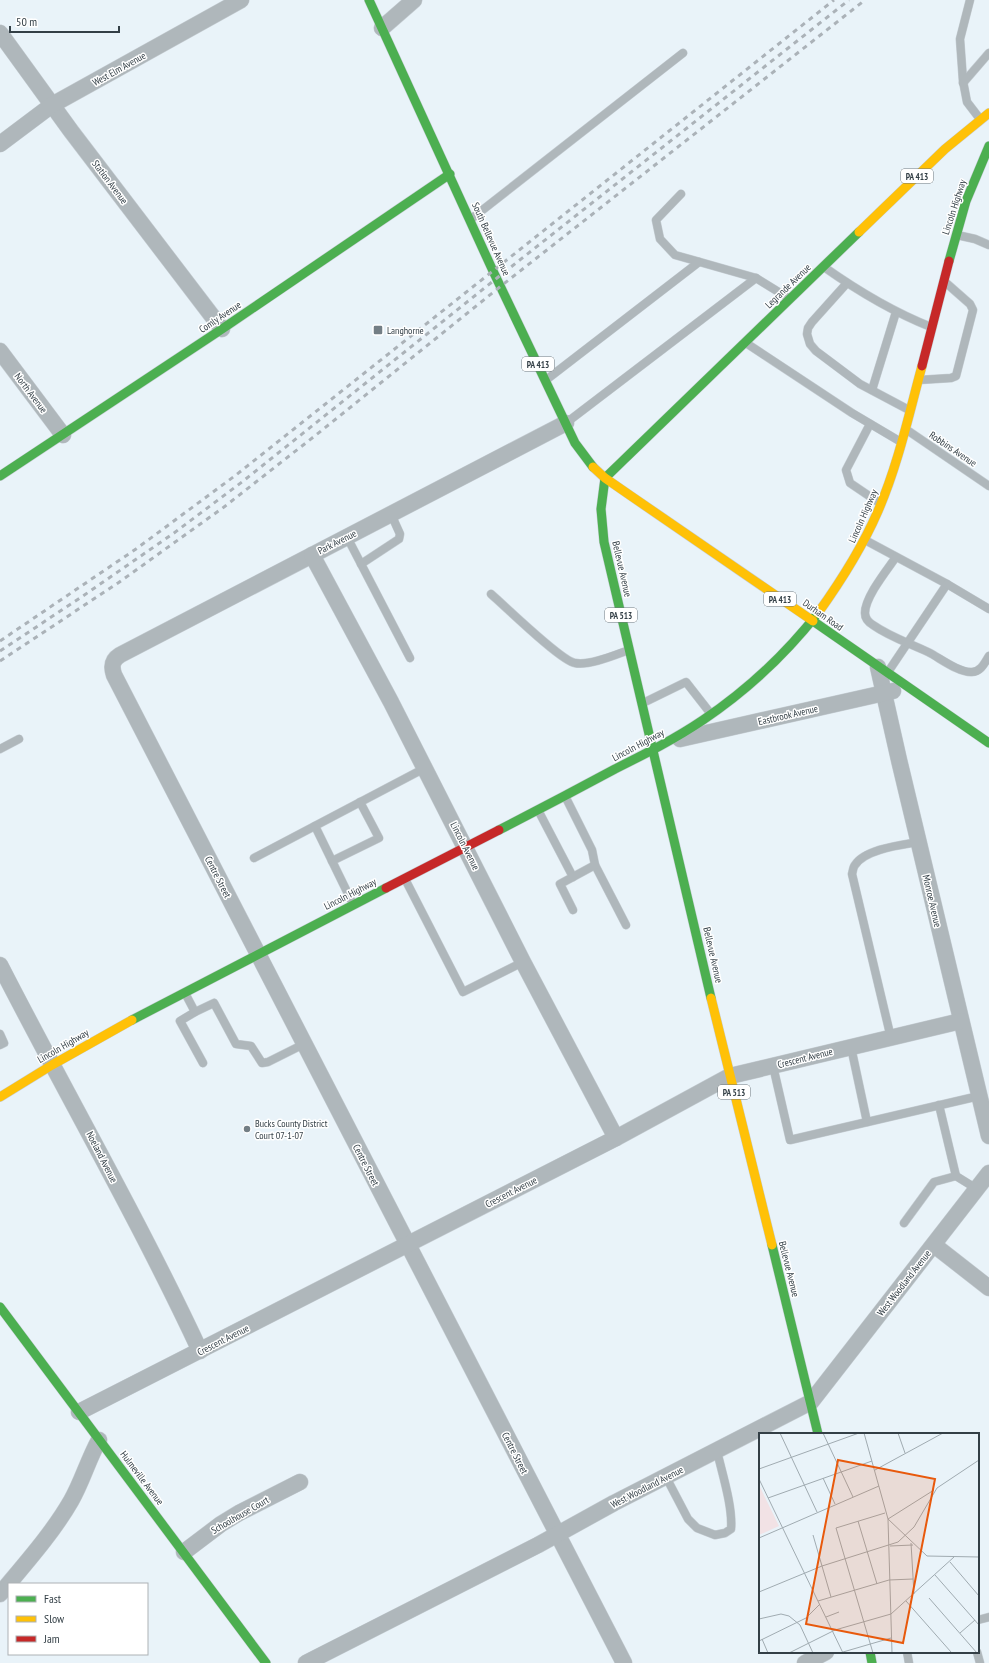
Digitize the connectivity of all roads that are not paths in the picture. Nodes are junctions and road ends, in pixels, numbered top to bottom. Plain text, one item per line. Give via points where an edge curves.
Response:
1 (241, 0) edge
2 (369, 0) edge
3 (414, 0) edge
4 (970, 0) edge
5 (382, 28) junction
6 (0, 33) edge
7 (684, 53) dead end
8 (989, 53) edge
9 (963, 82) junction
10 (52, 105) junction
11 (989, 113) edge
12 (981, 120) junction
13 (989, 125) edge
14 (0, 144) edge
15 (989, 146) edge
16 (450, 174) junction
17 (681, 194) dead end
18 (470, 219) junction
19 (956, 235) junction
20 (989, 246) edge
21 (699, 262) junction
22 (824, 267) junction
23 (756, 278) junction
24 (944, 281) junction
25 (848, 283) junction
26 (790, 299) junction
27 (896, 312) junction
28 (932, 327) junction
29 (222, 329) junction
30 (746, 342) junction
31 (0, 351) edge
32 (545, 380) junction
33 (918, 380) junction
34 (872, 390) junction
35 (910, 411) junction
36 (566, 423) junction
37 (870, 424) junction
38 (905, 429) junction
39 (63, 435) junction
40 (902, 443) junction
41 (0, 476) edge
42 (605, 478) junction
43 (989, 486) edge
44 (881, 504) junction
45 (391, 514) junction
46 (347, 537) junction
47 (865, 540) junction
48 (312, 555) junction
49 (896, 557) junction
50 (361, 564) junction
51 (947, 584) junction
52 (491, 594) dead end
53 (989, 609) edge
54 (813, 621) junction
55 (908, 644) junction
56 (630, 650) junction
57 (989, 656) edge
58 (410, 658) dead end
59 (112, 665) joint
60 (883, 670) junction
61 (908, 687) junction
62 (884, 693) junction
63 (642, 703) junction
64 (712, 715) junction
65 (19, 739) dead end
66 (668, 742) junction
67 (989, 743) edge
68 (0, 749) edge
69 (653, 750) junction
70 (425, 768) junction
71 (565, 795) junction
72 (360, 802) junction
73 (538, 810) junction
74 (315, 826) junction
75 (918, 842) junction
76 (465, 847) junction
77 (254, 858) dead end
78 (332, 861) junction
79 (595, 865) junction
80 (573, 877) junction
81 (404, 878) junction
82 (354, 904) junction
83 (573, 910) dead end
84 (626, 925) dead end
85 (258, 954) junction
86 (523, 962) junction
87 (2, 972) edge
88 (184, 992) junction
89 (195, 1012) junction
90 (961, 1021) junction
91 (0, 1034) edge
92 (891, 1038) junction
93 (304, 1044) junction
94 (0, 1045) edge
95 (851, 1047) junction
96 (203, 1063) dead end
97 (52, 1064) junction
98 (773, 1066) junction
99 (730, 1076) junction
100 (979, 1096) junction
101 (0, 1097) edge
102 (939, 1106) junction
103 (867, 1122) junction
104 (989, 1136) edge
105 (616, 1138) junction
106 (989, 1173) edge
107 (956, 1176) junction
108 (977, 1189) junction
109 (904, 1223) dead end
110 (408, 1245) junction
111 (934, 1245) junction
112 (989, 1288) edge
113 (0, 1307) edge
114 (200, 1351) junction
115 (811, 1402) junction
116 (79, 1412) junction
117 (818, 1433) edge
118 (99, 1440) junction
119 (717, 1451) junction
120 (666, 1477) junction
121 (300, 1482) dead end
122 (556, 1535) junction
123 (184, 1552) junction
124 (9, 1583) edge
125 (8, 1584) edge
126 (0, 1594) edge
127 (989, 1617) edge
128 (979, 1620) edge
129 (824, 1653) edge
130 (870, 1653) edge
131 (907, 1653) edge
132 (978, 1653) edge
133 (266, 1663) edge
134 (306, 1663) edge
135 (624, 1663) edge
136 (805, 1663) edge
137 (872, 1663) edge
138 (909, 1663) edge
139 (980, 1663) edge

1 - 10 street, West Elm Avenue
2 - 5 main road, South Bellevue Avenue / PA 413
3 - 5 street
4 - 9 lane via 960,38
5 - 16 main road, South Bellevue Avenue / PA 413
6 - 10 street, Station Avenue
7 - 18 lane
8 - 9 lane
9 - 12 lane via 967,102
10 - 14 street, West Elm Avenue
10 - 29 street, Station Avenue
11 - 12 main road, Legrande Avenue / PA 413
12 - 13 lane
12 - 22 main road, Legrande Avenue / PA 413 via 945,149
15 - 19 main road, Lincoln Highway via 966,201
16 - 18 main road, South Bellevue Avenue / PA 413
16 - 29 main road, Comly Avenue
17 - 21 lane via 656,220 660,238 675,255
18 - 32 main road, South Bellevue Avenue / PA 413
19 - 20 lane
19 - 24 main road, Lincoln Highway
21 - 23 lane
21 - 32 lane
22 - 25 lane
22 - 26 main road, Legrande Avenue / PA 413
23 - 26 lane
23 - 36 lane
24 - 28 main road, Lincoln Highway
24 - 33 lane via 970,304 973,310 956,376
25 - 27 lane
25 - 34 lane via 812,322 807,334 810,344 816,351
26 - 30 main road, Legrande Avenue / PA 413
27 - 28 lane
27 - 34 lane
28 - 33 main road, Lincoln Highway
29 - 39 main road, Comly Avenue
30 - 37 lane
30 - 42 main road, Legrande Avenue / PA 413
31 - 39 street, North Avenue
32 - 36 main road, South Bellevue Avenue / PA 413
33 - 35 main road, Lincoln Highway
34 - 35 lane
35 - 38 main road, Lincoln Highway
36 - 42 main road, South Bellevue Avenue / PA 413 via 583,456
36 - 45 street, Park Avenue
37 - 40 lane
37 - 44 lane via 846,470 850,483
38 - 40 main road, Lincoln Highway
38 - 43 lane, Robbins Avenue
39 - 41 main road, Comly Avenue
40 - 44 main road, Lincoln Highway
42 - 54 main road, Durham Road / PA 413
42 - 56 main road, Bellevue Avenue / PA 513 via 600,509 602,526
44 - 47 main road, Lincoln Highway
45 - 46 street, Park Avenue
45 - 50 lane via 400,534 399,539
46 - 48 street, Park Avenue
46 - 50 lane
47 - 49 lane
47 - 54 main road, Lincoln Highway via 840,584
48 - 59 street, Park Avenue via 120,655
48 - 70 street, Lincoln Avenue
49 - 51 lane
49 - 55 lane via 868,601 865,611 872,625
50 - 58 lane
51 - 53 lane
51 - 55 lane
52 - 56 lane via 554,650 574,663 585,664
54 - 60 main road, Durham Road
54 - 64 main road, Lincoln Highway via 749,686
55 - 57 lane via 966,672 978,670
55 - 60 lane
56 - 63 main road, Bellevue Avenue / PA 513
59 - 85 street, Centre Street via 114,675
60 - 61 main road, Durham Road
60 - 62 street, Monroe Avenue
61 - 62 street, Eastbrook Avenue
61 - 67 main road, Durham Road
62 - 66 street, Eastbrook Avenue
62 - 75 street, Monroe Avenue
63 - 64 lane via 686,682
63 - 69 main road, Bellevue Avenue / PA 513
64 - 66 main road, Lincoln Highway
65 - 68 lane
66 - 69 main road, Lincoln Highway
69 - 71 main road, Lincoln Highway
69 - 99 main road, Bellevue Avenue / PA 513
70 - 72 lane
70 - 76 street, Lincoln Avenue
71 - 73 main road, Lincoln Highway
71 - 79 lane via 592,850
72 - 74 lane
72 - 78 lane via 379,838
73 - 76 main road, Lincoln Highway
73 - 80 lane
74 - 77 lane
74 - 78 lane
75 - 90 street, Monroe Avenue
75 - 92 lane via 883,849 865,856 855,865 852,874
76 - 81 main road, Lincoln Highway
76 - 86 street, Lincoln Avenue
78 - 82 lane
79 - 80 lane
79 - 84 lane
80 - 83 lane via 560,884
81 - 82 main road, Lincoln Highway
81 - 86 lane via 463,992
82 - 85 main road, Lincoln Highway
85 - 88 main road, Lincoln Highway
85 - 93 street, Centre Street
86 - 105 street, Lincoln Avenue
87 - 97 street, Noeland Avenue
88 - 89 lane
88 - 97 main road, Lincoln Highway
89 - 93 lane via 214,1004 236,1044 251,1046 262,1063
89 - 96 lane via 180,1021
90 - 92 street, Crescent Avenue
90 - 100 street, Monroe Avenue
91 - 94 lane via 4,1043
92 - 95 street, Crescent Avenue
93 - 110 street, Centre Street
95 - 98 street, Crescent Avenue
95 - 103 lane
97 - 101 main road, Lincoln Highway
97 - 114 street, Noeland Avenue
98 - 99 street, Crescent Avenue
98 - 103 lane via 790,1140
99 - 105 street, Crescent Avenue
99 - 115 main road, Bellevue Avenue / PA 513
100 - 102 lane
100 - 104 street, Monroe Avenue
102 - 103 lane
102 - 107 lane
105 - 110 street, Crescent Avenue
106 - 108 street, West Woodland Avenue
107 - 108 lane
107 - 109 lane via 934,1182
108 - 111 street, West Woodland Avenue
110 - 114 street, Crescent Avenue
110 - 122 street, Centre Street
111 - 112 street
111 - 115 street, West Woodland Avenue
113 - 116 main road, Hulmeville Avenue
114 - 116 street, Crescent Avenue
115 - 117 main road, Bellevue Avenue / PA 513
115 - 119 street, West Woodland Avenue
116 - 118 main road, Hulmeville Avenue
118 - 123 main road, Hulmeville Avenue
118 - 124 street via 62,1515
119 - 120 street, West Woodland Avenue
119 - 120 lane via 732,1521 731,1529 725,1533 715,1535 697,1528 688,1519
120 - 122 street, West Woodland Avenue
121 - 123 street, Schoolhouse Court via 239,1513
122 - 134 street, West Woodland Avenue
122 - 135 street, Centre Street
123 - 133 main road, Hulmeville Avenue
125 - 126 street
127 - 128 lane
129 - 136 street
130 - 137 main road
131 - 138 lane
132 - 139 lane

